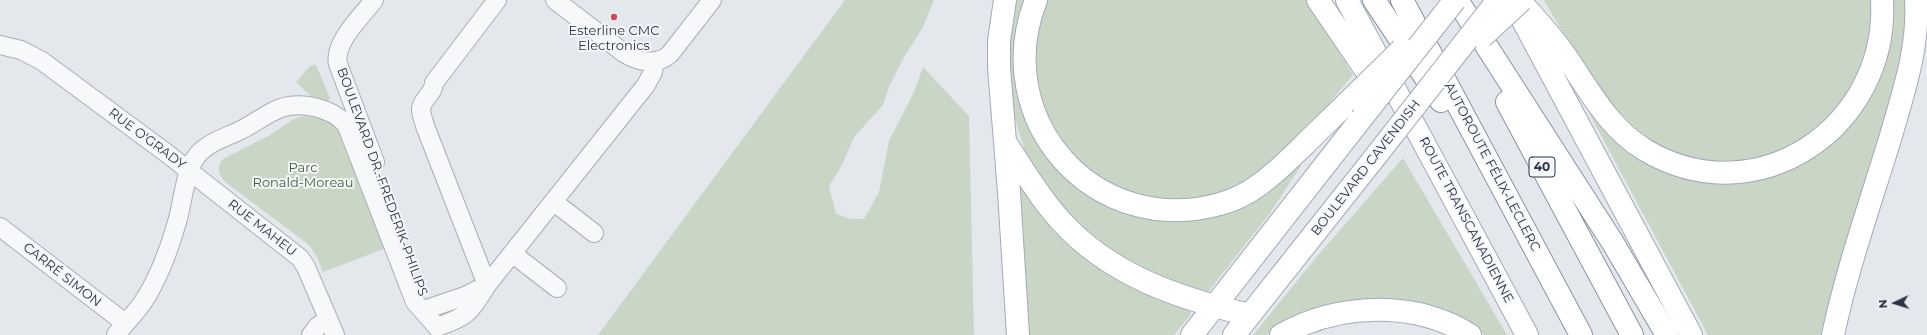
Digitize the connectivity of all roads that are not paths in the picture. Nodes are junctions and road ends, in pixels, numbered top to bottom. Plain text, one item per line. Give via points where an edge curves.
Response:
1 (374, 0) edge
2 (497, 0) edge
3 (555, 0) edge
4 (712, 0) edge
5 (1004, 0) edge
6 (1036, 0) edge
7 (1318, 0) edge
8 (1347, 0) edge
9 (1374, 0) edge
10 (1402, 0) edge
11 (1452, 0) edge
12 (1456, 0) edge
13 (1498, 0) edge
14 (1512, 0) edge
15 (1521, 0) edge
16 (1882, 0) edge
17 (1916, 0) edge
18 (0, 45) edge
19 (654, 61) junction
20 (1429, 88) junction
21 (1005, 142) junction
22 (359, 156) joint
23 (190, 171) junction
24 (1452, 195) junction
25 (554, 202) junction
26 (1523, 226) junction
27 (0, 227) edge
28 (594, 233) dead end
29 (513, 254) junction
30 (487, 285) junction
31 (557, 288) dead end
32 (1214, 307) junction
33 (430, 308) junction
34 (1250, 315) junction
35 (332, 327) edge
36 (120, 329) edge
37 (438, 331) edge
38 (311, 335) edge
39 (1018, 335) edge
40 (1192, 335) edge
41 (1234, 335) edge
42 (1281, 335) edge
43 (1470, 335) edge
44 (1527, 335) edge
45 (1581, 335) edge
46 (1632, 335) edge
47 (1667, 335) edge
48 (1691, 335) edge
49 (1833, 335) edge

1 - 33 street, BOULEVARD DR.-FREDERIK-PHILIPS via 340,45 337,59
2 - 30 street via 434,83 434,89 421,110
3 - 19 street via 628,56 641,61
4 - 19 street via 666,59
5 - 21 main road via 998,56
6 - 11 main road, bridge via 1027,25 1025,60 1028,95 1041,129 1063,161 1094,186 1126,202 1144,207 1181,210 1234,199 1270,177
7 - 24 main road
8 - 24 main road, ROUTE TRANSCANADIENNE
9 - 26 main road
10 - 26 main road, AUTOROUTE FÉLIX-LECLERC
11 - 46 main road, 40
12 - 32 main road, bridge
12 - 47 main road via 1613,243
13 - 20 main road, BOULEVARD CAVENDISH, bridge
14 - 48 main road
15 - 16 main road via 1562,51 1609,120 1632,140 1659,157 1676,163 1704,170 1728,172 1766,167 1785,161 1821,139 1836,126 1862,92 1873,68 1881,38
15 - 20 main road, bridge
17 - 49 main road via 1916,28 1911,68
18 - 23 street, RUE O'GRADY via 21,50 42,61
19 - 25 street via 653,72 646,85
20 - 34 main road, BOULEVARD CAVENDISH, bridge
21 - 32 main road via 1059,219 1093,251 1127,273
21 - 39 main road
22 - 23 street, RUE O'GRADY via 348,128 339,118 314,107 295,106 281,108 209,145 194,160
22 - 37 street, BOULEVARD DR.-FREDERIK-PHILIPS via 415,302
23 - 35 street, RUE MAHEU via 304,262
23 - 36 street via 178,221 157,279 142,303
24 - 44 main road, ROUTE TRANSCANADIENNE
25 - 28 street
25 - 29 street
26 - 45 main road, AUTOROUTE FÉLIX-LECLERC
27 - 36 street, CARRÉ SIMON
29 - 30 street
29 - 31 street
30 - 33 street
30 - 37 street via 467,314
32 - 34 main road
32 - 40 main road
33 - 37 street, BOULEVARD DR.-FREDERIK-PHILIPS
34 - 41 main road, BOULEVARD CAVENDISH
35 - 38 street, RUE MAHEU via 318,326
42 - 43 main road via 1323,317 1362,310 1402,311 1454,326

